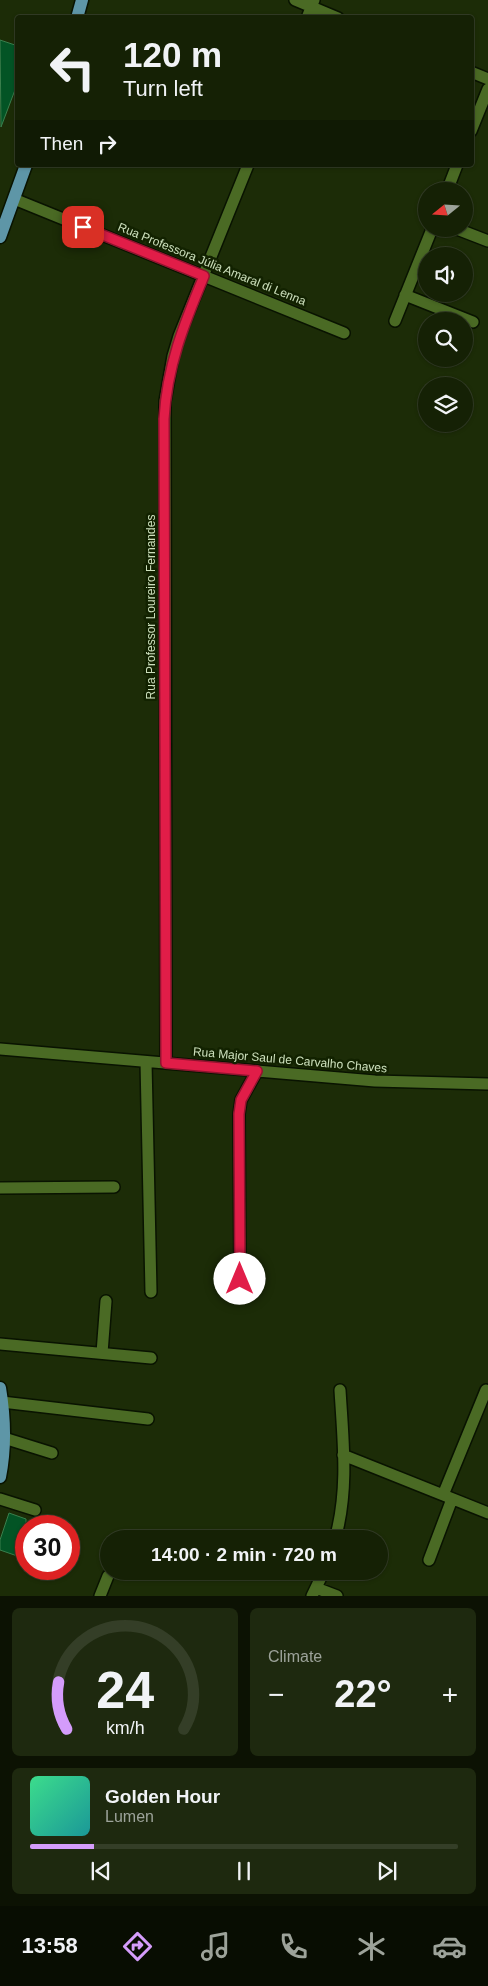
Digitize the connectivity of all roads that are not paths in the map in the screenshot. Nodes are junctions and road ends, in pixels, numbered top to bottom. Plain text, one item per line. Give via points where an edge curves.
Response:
1 (82, 0) edge
2 (295, 0) edge
3 (311, 8) edge
4 (78, 15) edge
5 (330, 15) edge
6 (474, 73) edge
7 (488, 79) edge
8 (488, 89) edge
9 (474, 124) edge
10 (25, 167) edge
11 (247, 167) edge
12 (456, 167) edge
13 (450, 182) edge
14 (14, 199) junction
15 (473, 235) edge
16 (0, 237) edge
17 (428, 238) edge
18 (488, 241) edge
19 (204, 276) junction
20 (405, 295) junction
21 (448, 312) edge
22 (395, 321) dead end
23 (344, 333) dead end
24 (0, 1049) edge
25 (146, 1062) junction
26 (166, 1063) junction
27 (257, 1071) junction
28 (488, 1084) edge
29 (114, 1187) dead end
30 (0, 1188) edge
31 (259, 1279) dead end
32 (151, 1292) dead end
33 (106, 1301) dead end
34 (0, 1344) edge
35 (102, 1353) junction
36 (151, 1358) dead end
37 (0, 1388) edge
38 (340, 1390) dead end
39 (486, 1390) dead end
40 (2, 1416) edge
41 (148, 1419) dead end
42 (4, 1438) junction
43 (52, 1453) dead end
44 (344, 1455) junction
45 (0, 1477) edge
46 (448, 1497) junction
47 (0, 1499) edge
48 (35, 1510) dead end
49 (488, 1513) edge
50 (337, 1530) edge
51 (429, 1560) dead end
52 (106, 1580) edge
53 (320, 1580) edge
54 (314, 1592) edge
55 (100, 1596) edge
56 (337, 1596) edge

1 - 4 main road
2 - 3 street
3 - 5 street
6 - 7 street
8 - 9 street
10 - 14 main road
11 - 19 street, Rua Professor Loureiro Fernandes
12 - 13 street
14 - 16 main road
14 - 19 street, Rua Professora Júlia Amaral di Lenna
15 - 18 street
17 - 20 street
19 - 23 street, Rua Professora Júlia Amaral di Lenna
19 - 26 street, Rua Professor Loureiro Fernandes via 173,356 164,419
20 - 21 street
20 - 22 street
24 - 25 street, Rua Major Saul de Carvalho Chaves
25 - 26 street, Rua Major Saul de Carvalho Chaves
25 - 32 street
26 - 27 street, Rua Major Saul de Carvalho Chaves
27 - 28 street, Rua Major Saul de Carvalho Chaves via 375,1081
27 - 31 street via 241,1100 239,1114 240,1279
29 - 30 street
33 - 35 street
34 - 35 street
35 - 36 street
37 - 40 main road
38 - 44 street
39 - 46 street
40 - 41 street
40 - 42 main road
42 - 43 street
42 - 45 main road
44 - 46 street
44 - 50 street via 344,1498
46 - 49 street
46 - 51 street
47 - 48 street
52 - 55 street
53 - 54 street
54 - 56 street

